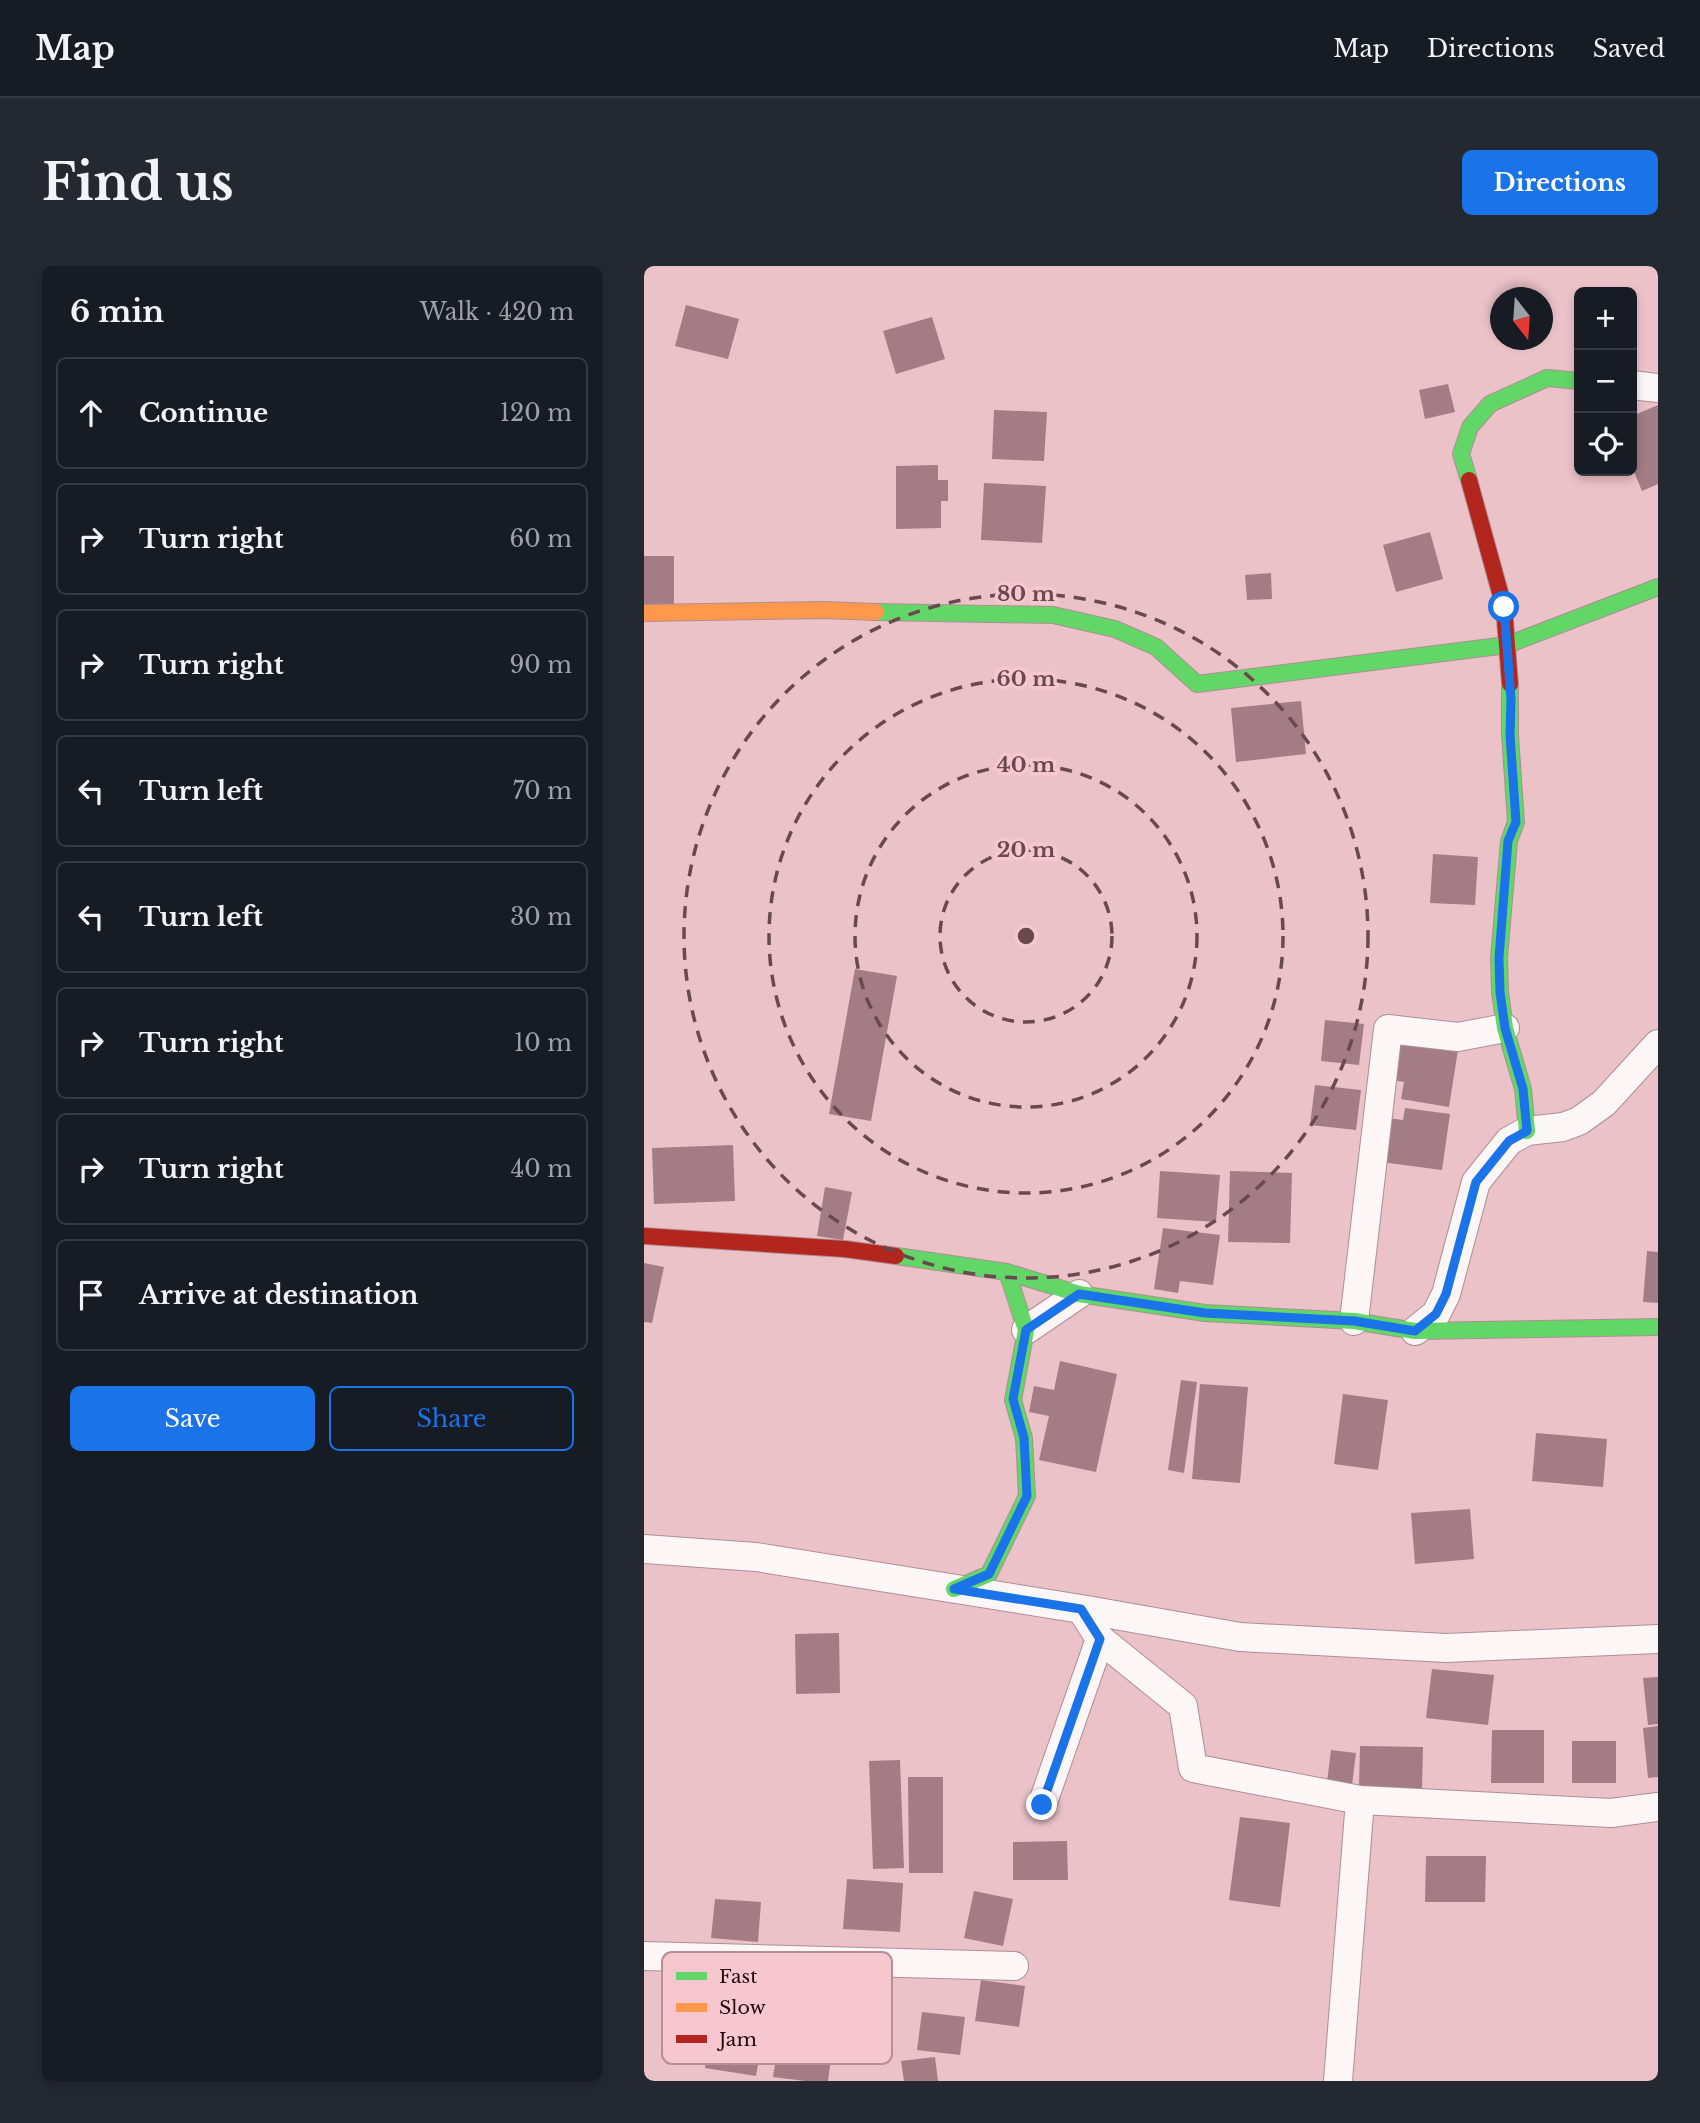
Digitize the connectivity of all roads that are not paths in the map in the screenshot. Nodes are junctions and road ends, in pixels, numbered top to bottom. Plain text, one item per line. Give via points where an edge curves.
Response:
1 (1574, 381) edge
2 (1637, 386) edge
3 (1658, 388) edge
4 (1658, 587) edge
5 (644, 613) edge
6 (1507, 645) junction
7 (1505, 1028) junction
8 (1658, 1044) edge
9 (1527, 1131) junction
10 (644, 1236) edge
11 (1007, 1272) junction
12 (1079, 1294) junction
13 (1354, 1321) junction
14 (1658, 1327) edge
15 (1026, 1330) junction
16 (1415, 1331) junction
17 (644, 1549) edge
18 (954, 1589) junction
19 (1081, 1609) junction
20 (1100, 1639) junction
21 (1658, 1639) edge
22 (1360, 1800) junction
23 (1042, 1805) dead end
24 (1658, 1807) edge
25 (644, 1956) edge
26 (662, 1956) edge
27 (892, 1963) edge
28 (1014, 1966) dead end
29 (1338, 2081) edge

1 - 6 street via 1547,378 1490,404 1470,427 1461,454 1504,607
2 - 3 street
4 - 6 street
5 - 6 street via 824,610 1053,615 1115,629 1156,647 1197,684
6 - 7 street via 1516,822 1508,841 1499,958
7 - 9 street via 1523,1089
7 - 13 street via 1458,1037 1388,1029
8 - 9 street via 1604,1103 1579,1121
9 - 16 street via 1509,1141 1476,1182 1446,1294 1436,1314
10 - 11 street via 845,1249
11 - 12 street
11 - 15 street
12 - 13 street via 1205,1313
12 - 15 street
13 - 16 street
14 - 16 street
15 - 18 street via 1013,1399 1024,1438 1027,1496 989,1574
17 - 18 street via 755,1558
18 - 19 street
19 - 20 street
19 - 21 street via 1240,1637 1446,1648
20 - 22 street via 1184,1706 1193,1768
20 - 23 street
22 - 24 street via 1611,1813
22 - 29 street
25 - 26 street
27 - 28 street

